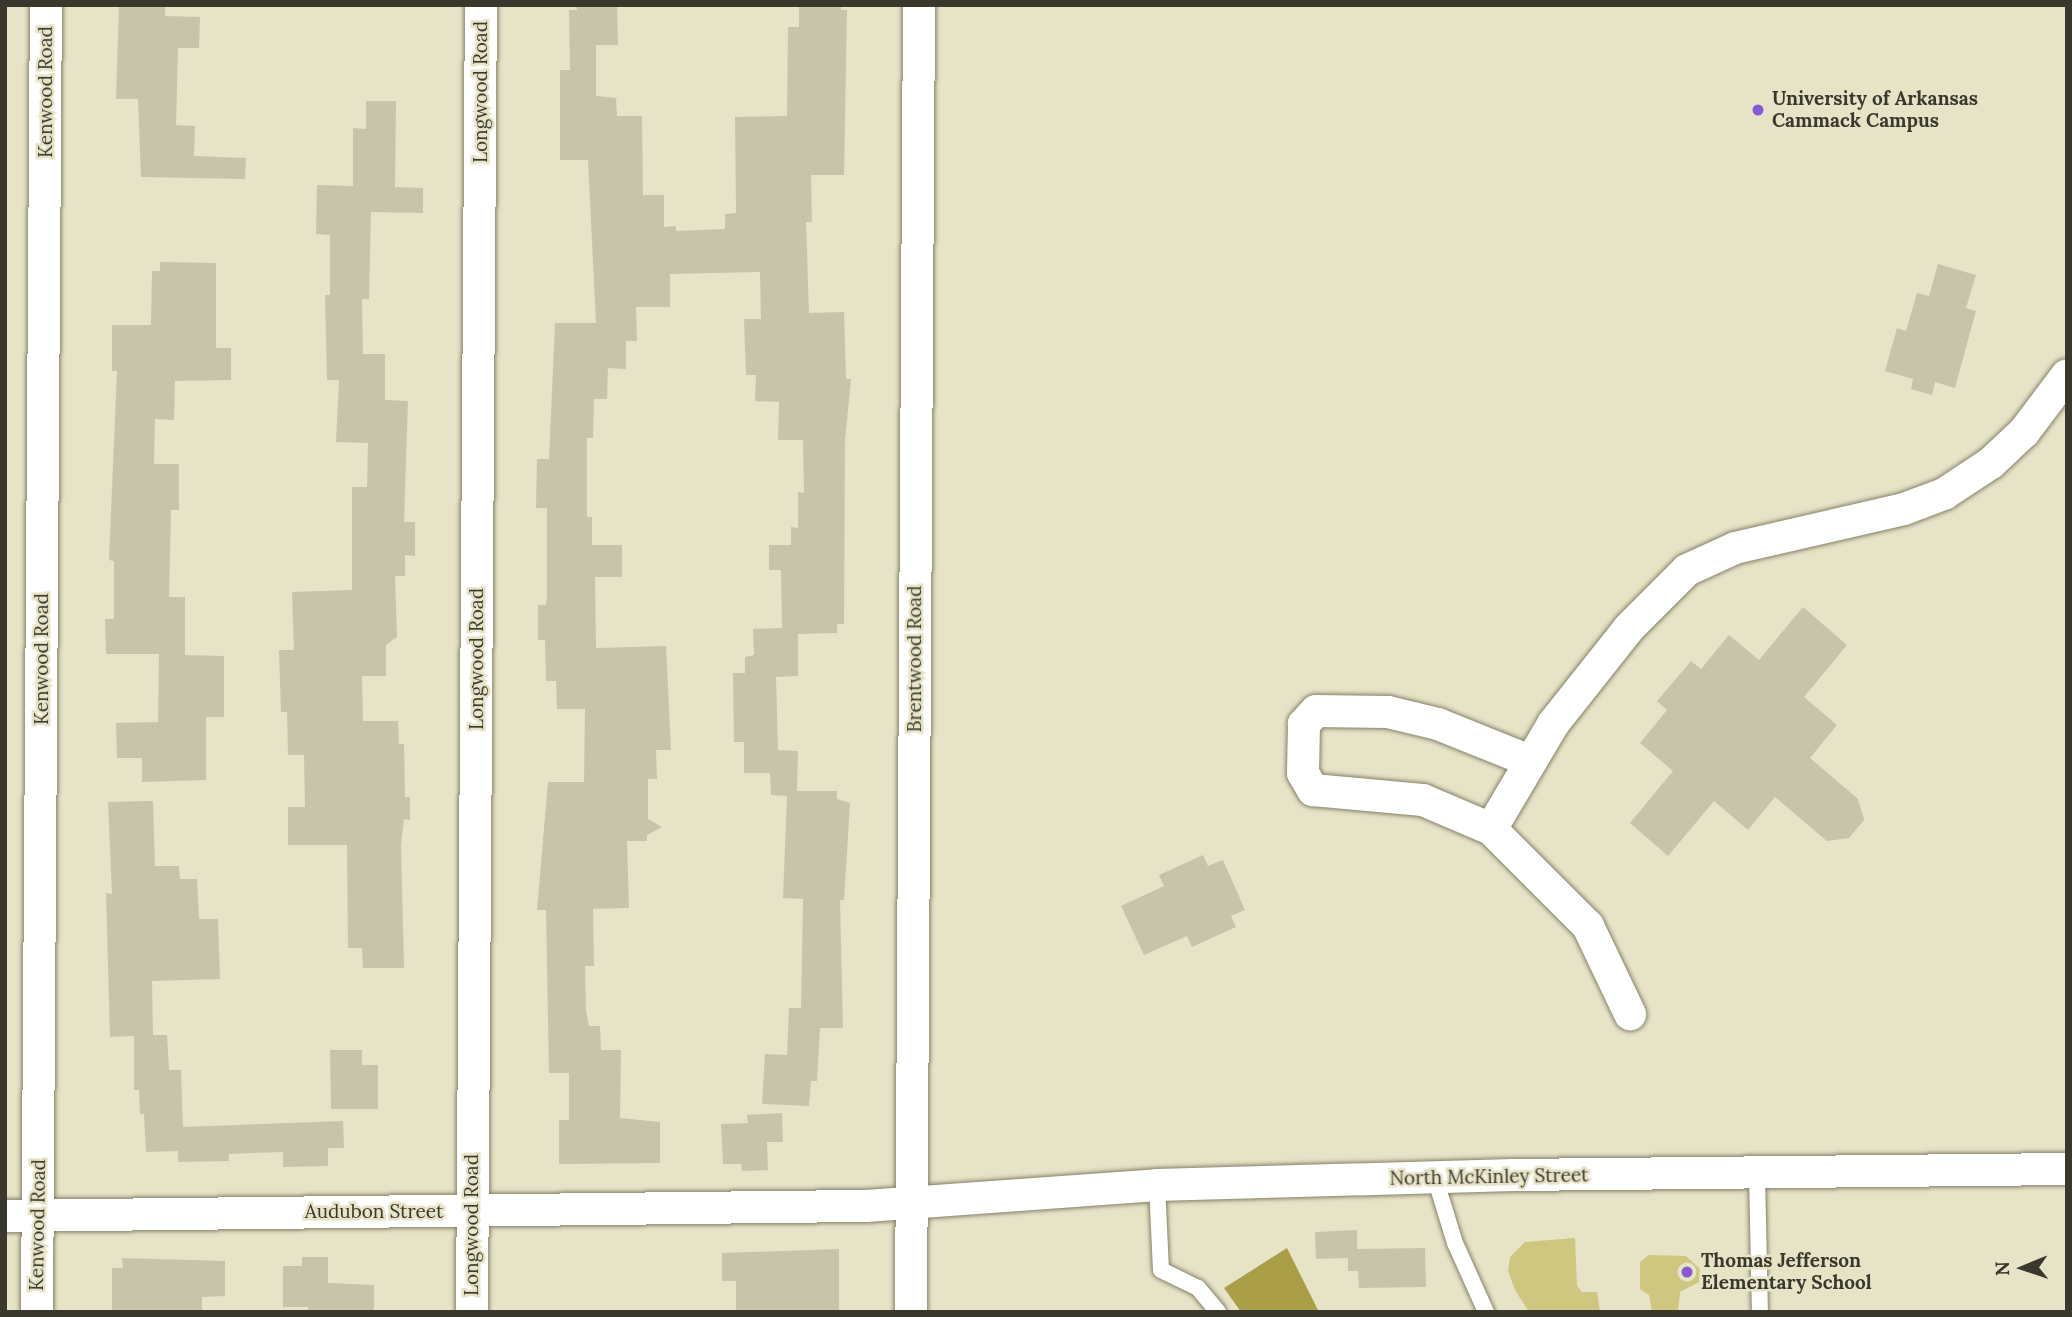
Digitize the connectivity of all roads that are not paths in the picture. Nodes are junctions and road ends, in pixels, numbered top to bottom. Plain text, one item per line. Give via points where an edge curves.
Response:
1 (46, 5) edge
2 (481, 5) edge
3 (919, 5) edge
4 (2067, 376) edge
5 (1530, 761) junction
6 (1491, 829) junction
7 (1630, 1014) dead end
8 (2067, 1170) edge
9 (1757, 1173) junction
10 (1435, 1178) junction
11 (1157, 1185) junction
12 (911, 1204) junction
13 (471, 1212) junction
14 (20, 1215) edge
15 (37, 1312) edge
16 (472, 1312) edge
17 (911, 1312) edge
18 (1218, 1312) edge
19 (1486, 1312) edge
20 (1760, 1312) edge

1 - 14 street, Kenwood Road
2 - 13 street, Longwood Road
3 - 12 street, Brentwood Road
4 - 5 street via 2025,432 1991,463 1944,494 1904,509 1735,548 1687,570 1629,628
5 - 6 street
5 - 6 street via 1438,724 1388,712 1316,711 1304,724 1303,773 1313,790 1423,800
6 - 7 street via 1588,926
8 - 9 street, North McKinley Street
9 - 10 street, North McKinley Street
9 - 20 lane
10 - 11 street, North McKinley Street
10 - 19 lane via 1455,1243
11 - 12 street, North McKinley Street
11 - 18 lane via 1158,1265 1165,1274 1198,1288
12 - 13 street, Audubon Street
12 - 17 street, Brentwood Road
13 - 14 street, Audubon Street
13 - 16 street, Longwood Road
14 - 15 street, Kenwood Road

